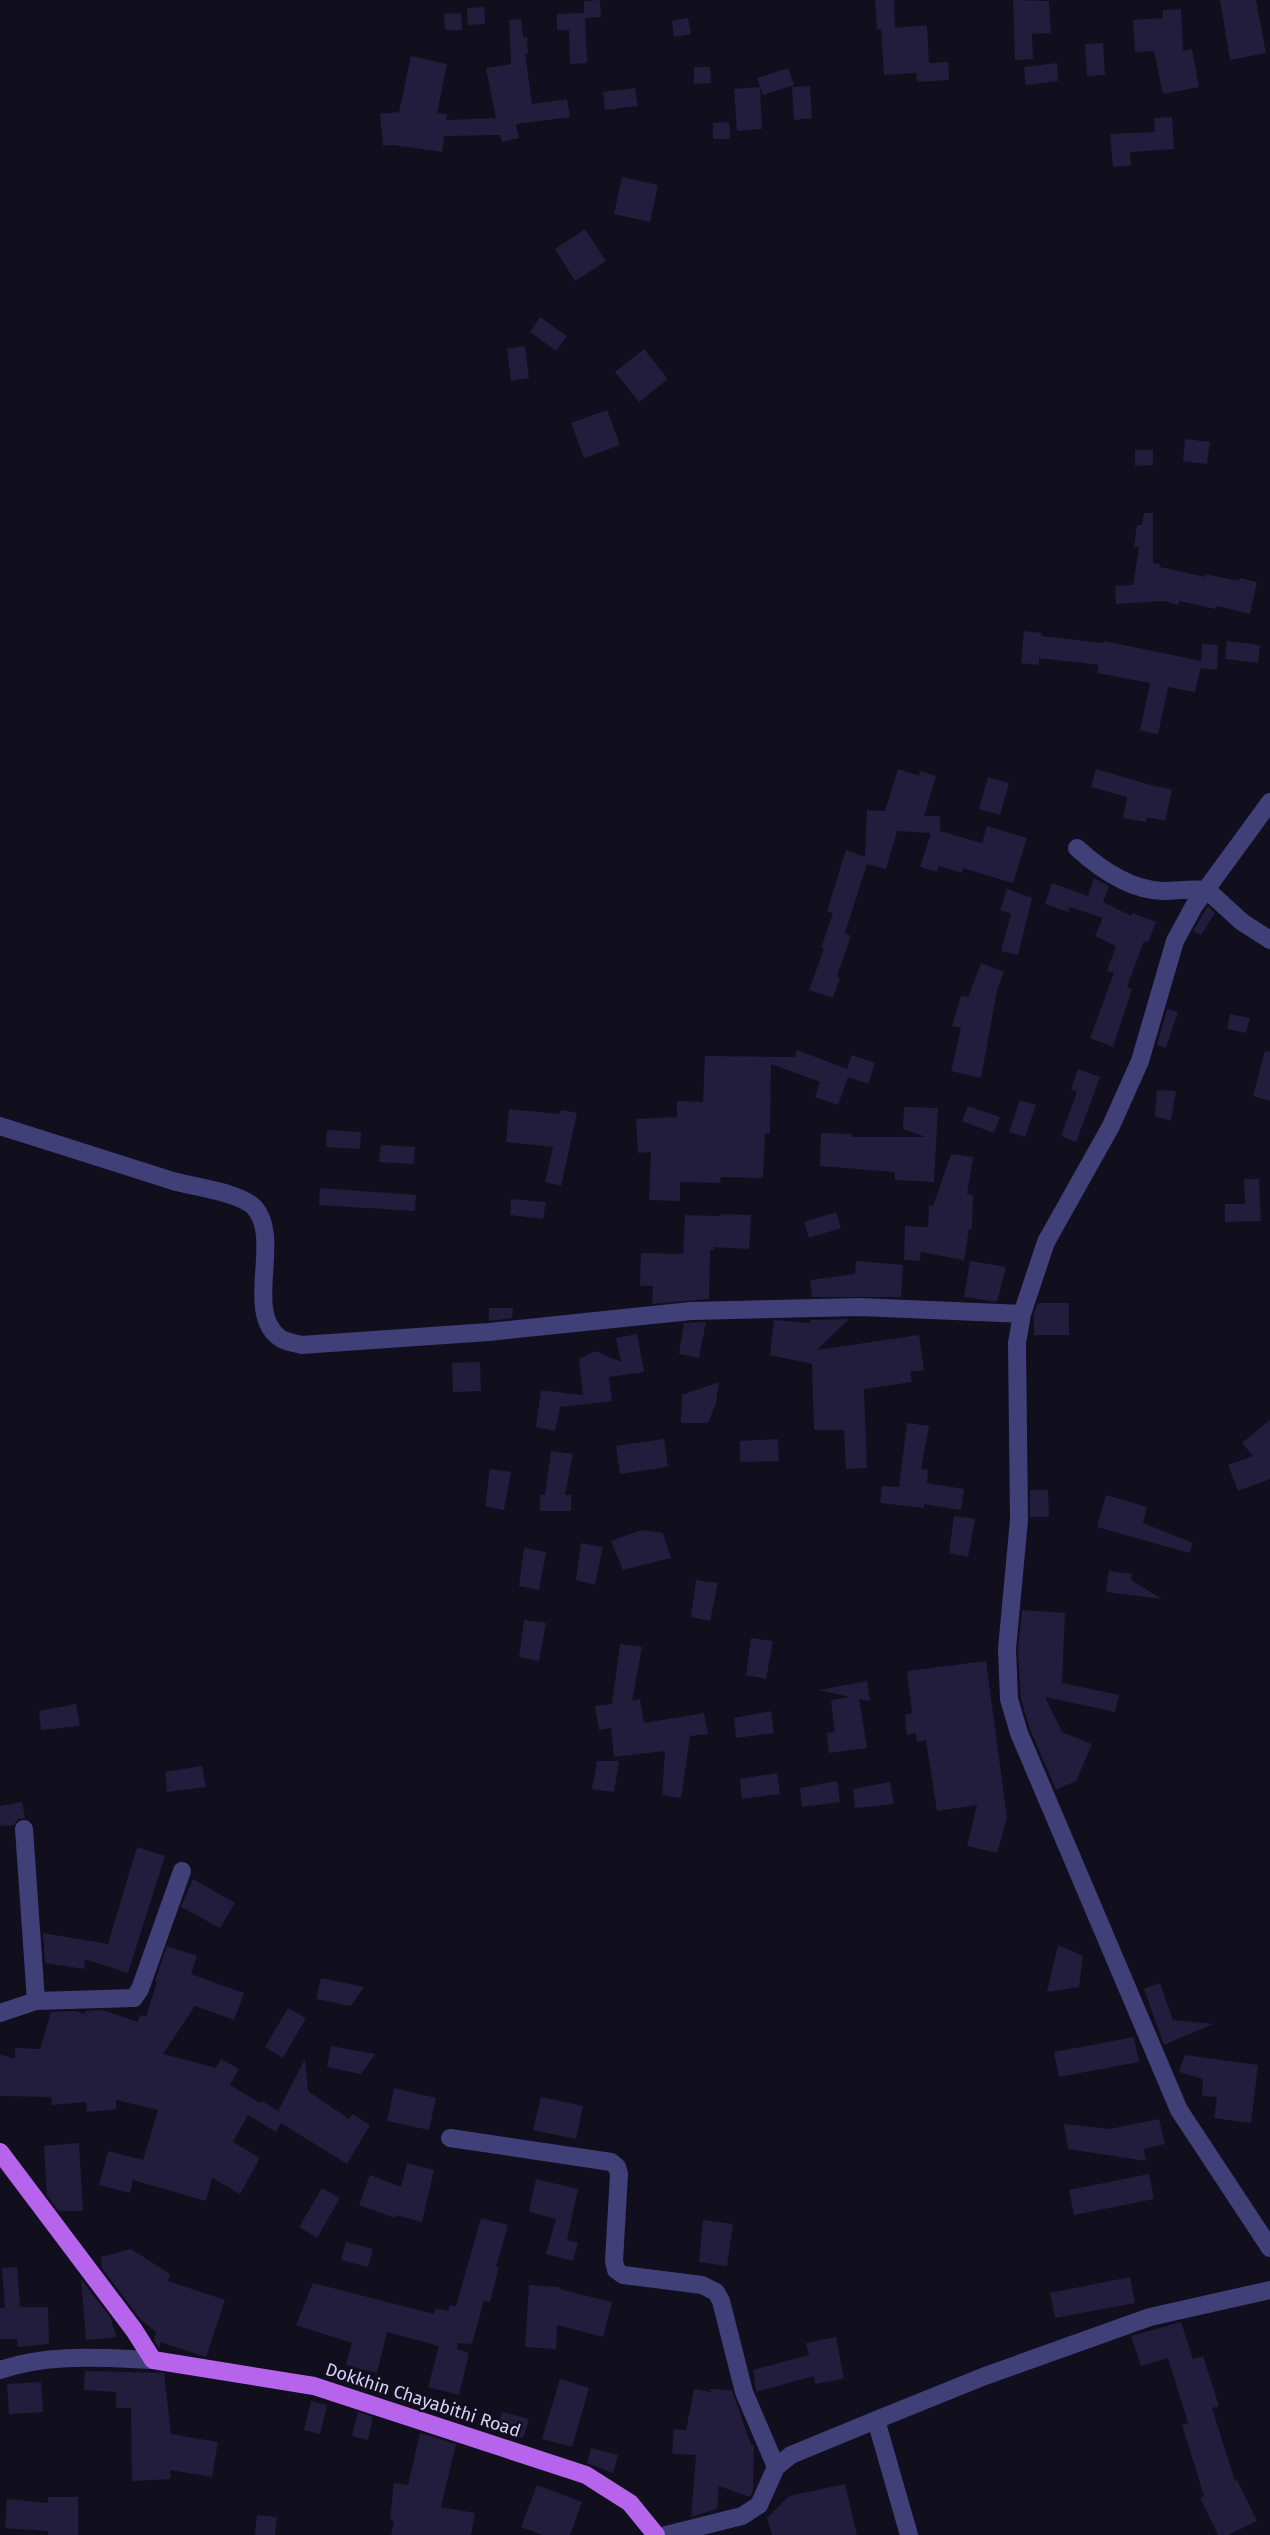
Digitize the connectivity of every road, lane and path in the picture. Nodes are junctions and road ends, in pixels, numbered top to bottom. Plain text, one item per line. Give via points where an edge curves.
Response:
1 (1270, 802) edge
2 (1076, 848) dead end
3 (1207, 890) junction
4 (1270, 940) edge
5 (0, 1126) edge
6 (1022, 1314) junction
7 (24, 1829) dead end
8 (182, 1871) dead end
9 (36, 2001) junction
10 (0, 2013) edge
11 (450, 2138) dead end
12 (0, 2152) edge
13 (1270, 2248) edge
14 (1270, 2290) edge
15 (153, 2360) junction
16 (0, 2370) edge
17 (876, 2420) junction
18 (776, 2467) junction
19 (656, 2535) edge
20 (666, 2535) edge
21 (909, 2535) edge

1 - 3 street
2 - 3 street via 1099,867 1146,888
3 - 4 street
3 - 6 street via 1175,942 1140,1062 1111,1126 1046,1242
5 - 6 street via 177,1182 222,1191 253,1206 264,1226 268,1325 281,1339 300,1345 691,1311 860,1307
6 - 13 street via 1017,1354 1019,1520 1007,1649 1009,1699 1019,1733 1179,2110
7 - 9 street
8 - 9 street via 134,1998
9 - 10 street
11 - 18 street via 611,2162 617,2167 616,2270 702,2285 716,2292 744,2392
12 - 15 main road
14 - 17 street via 1150,2317
15 - 16 street via 71,2358
15 - 19 main road, Dokkhin Chayabithi Road via 314,2386 586,2475 631,2503
17 - 18 street via 791,2455
17 - 21 street
18 - 20 street via 759,2505 742,2515

